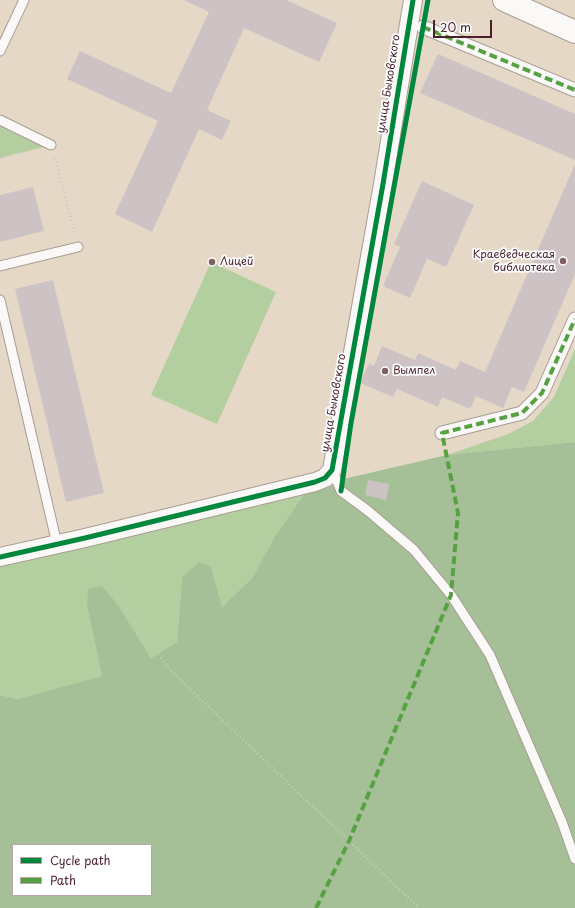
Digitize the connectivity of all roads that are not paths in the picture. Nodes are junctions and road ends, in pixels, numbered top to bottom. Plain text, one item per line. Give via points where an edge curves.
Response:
1 (24, 0) edge
2 (414, 0) edge
3 (504, 0) edge
4 (423, 27) dead end
5 (575, 32) edge
6 (0, 51) edge
7 (575, 90) edge
8 (0, 120) edge
9 (51, 145) road end
10 (78, 246) road end
11 (0, 266) edge
12 (0, 300) edge
13 (575, 319) edge
14 (442, 433) dead end
15 (332, 470) junction
16 (57, 544) junction
17 (0, 557) edge
18 (575, 859) edge

1 - 6 lane
2 - 15 street, улица Быковского
3 - 5 main road
4 - 7 street
8 - 9 lane
10 - 11 lane
12 - 16 lane
13 - 14 street via 542,393 522,413
15 - 16 street, улица Быковского via 325,478 315,482
15 - 18 lane via 341,491 414,550 451,595 490,655 562,822
16 - 17 street, улица Быковского

